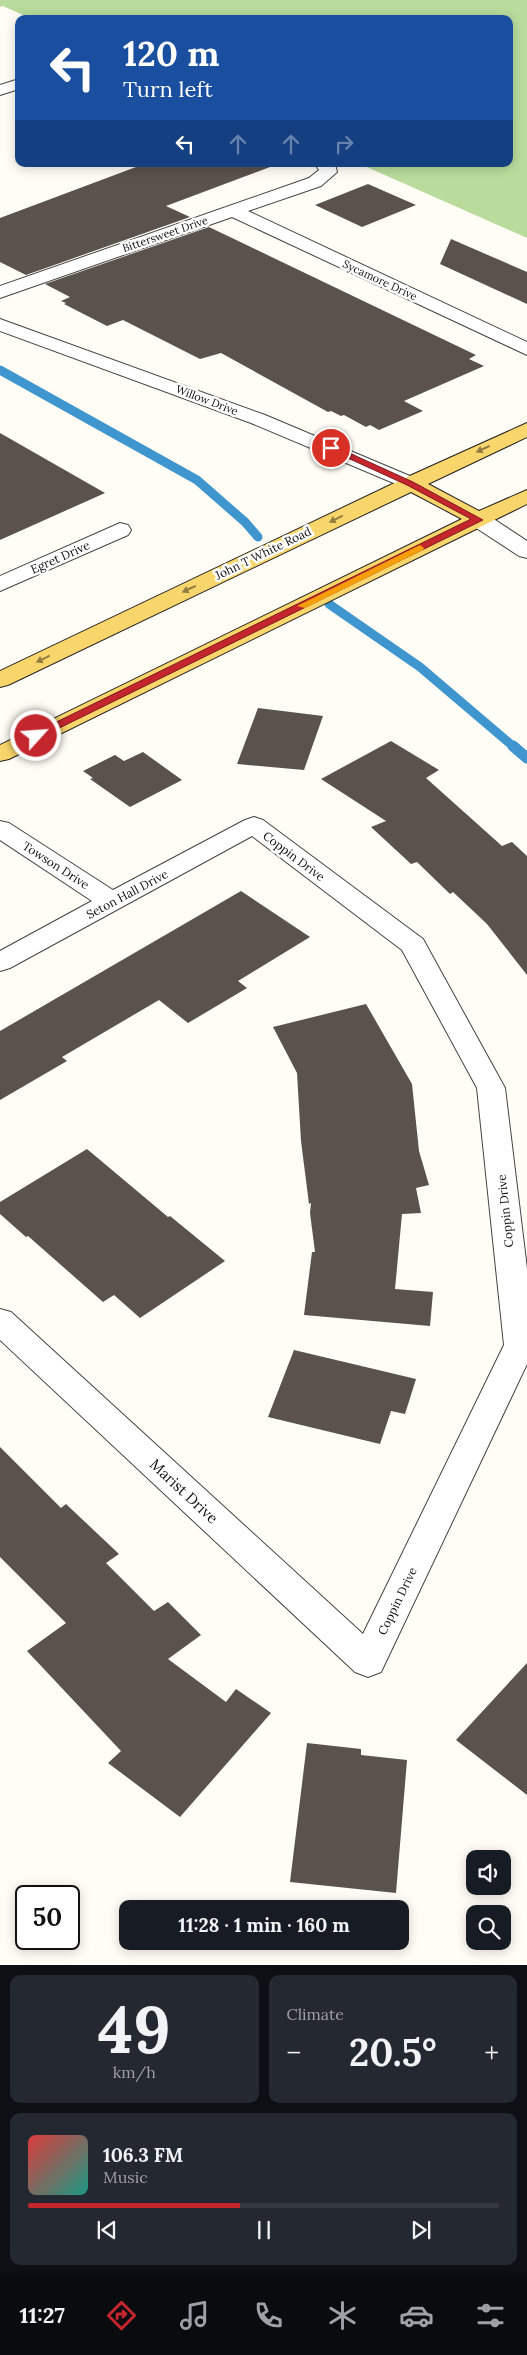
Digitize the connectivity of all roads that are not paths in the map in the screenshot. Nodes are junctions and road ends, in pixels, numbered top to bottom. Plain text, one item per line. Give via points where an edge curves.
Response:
1 (15, 85) edge
2 (0, 90) edge
3 (326, 168) edge
4 (233, 211) junction
5 (0, 292) edge
6 (0, 325) edge
7 (527, 349) edge
8 (527, 429) edge
9 (410, 483) junction
10 (527, 496) edge
11 (478, 520) junction
12 (120, 530) dead end
13 (527, 550) edge
14 (0, 584) edge
15 (0, 680) edge
16 (0, 754) edge
17 (254, 825) joint
18 (0, 829) edge
19 (112, 902) junction
20 (0, 962) edge
21 (0, 1321) edge
22 (368, 1661) joint

1 - 2 street
3 - 4 street, Bittersweet Drive via 315,182
4 - 5 street, Bittersweet Drive
4 - 7 street, Sycamore Drive
6 - 9 street, Willow Drive via 199,396
8 -> 9 main road, John T White Road
9 - 11 main road
9 -> 15 main road, John T White Road
10 - 11 main road
11 - 13 street
11 - 16 main road
12 - 14 street, Egret Drive
17 - 19 street, Seton Hall Drive
17 - 22 street, Coppin Drive via 413,945 491,1088 520,1345
18 - 19 street, Towson Drive
19 - 20 street, Seton Hall Drive
21 - 22 street, Marist Drive

